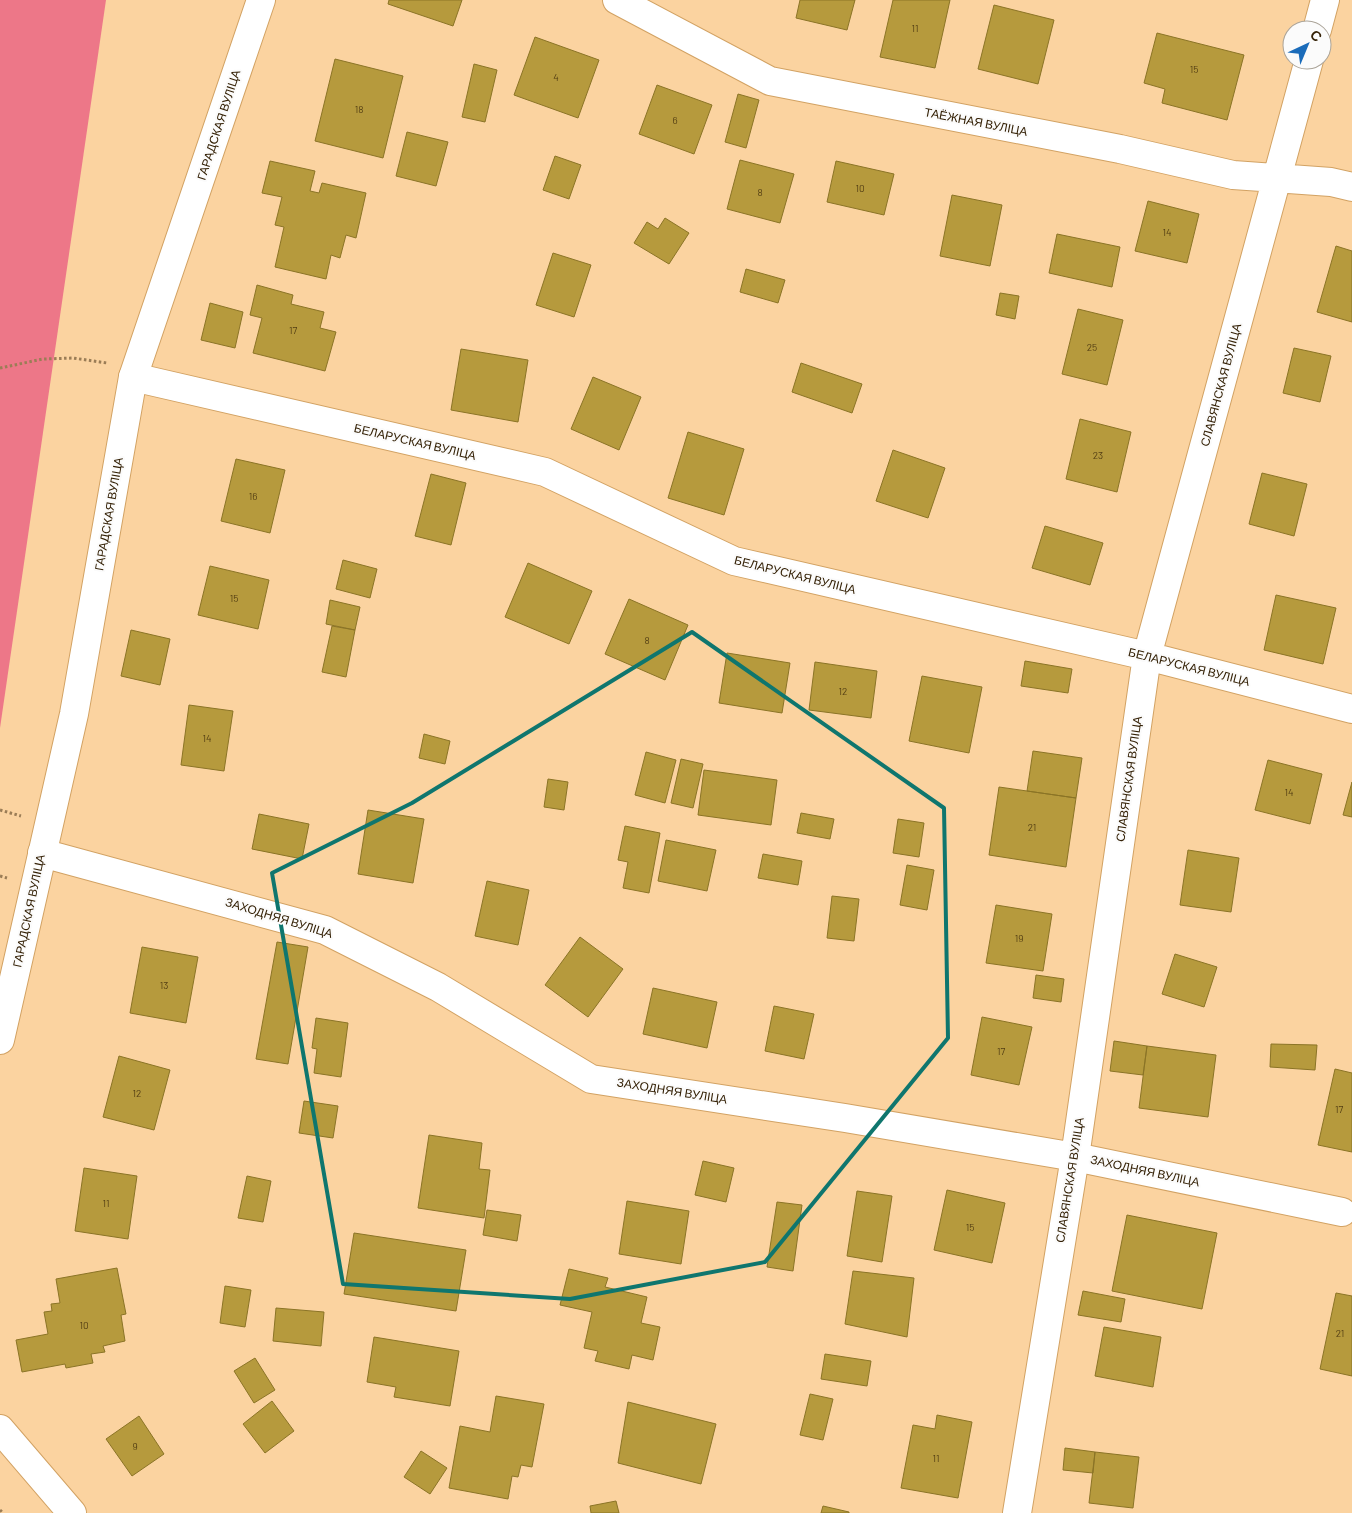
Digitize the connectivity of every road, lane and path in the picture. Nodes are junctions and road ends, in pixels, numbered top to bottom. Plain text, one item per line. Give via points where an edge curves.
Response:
1 (261, 0) edge
2 (617, 0) edge
3 (1325, 0) edge
4 (1320, 20) edge
5 (1306, 70) edge
6 (1278, 178) junction
7 (1352, 187) edge
8 (144, 352) junction
9 (0, 368) edge
10 (133, 377) junction
11 (1147, 656) junction
12 (1352, 709) edge
13 (42, 852) junction
14 (0, 1040) edge
15 (1075, 1156) junction
16 (1342, 1212) dead end
17 (0, 1429) edge
18 (0, 1510) edge
19 (3, 1513) edge
20 (72, 1513) edge
21 (1017, 1513) edge

1 - 8 street, ГАРАДСКАЯ ВУЛІЦА
2 - 6 street, ТАЁЖНАЯ ВУЛІЦА via 770,81 1120,149 1233,175
3 - 4 street
5 - 6 street, СЛАВЯНСКАЯ ВУЛІЦА
6 - 7 street, ТАЁЖНАЯ ВУЛІЦА
6 - 11 street, СЛАВЯНСКАЯ ВУЛІЦА
8 - 9 path via 103,364 73,358 43,358
8 - 10 street, ГАРАДСКАЯ ВУЛІЦА
10 - 11 street, БЕЛАРУСКАЯ ВУЛІЦА via 545,472 734,561
10 - 13 street, ГАРАДСКАЯ ВУЛІЦА via 74,714
11 - 12 street, БЕЛАРУСКАЯ ВУЛІЦА
11 - 15 street, СЛАВЯНСКАЯ ВУЛІЦА
13 - 14 street, ГАРАДСКАЯ ВУЛІЦА
13 - 15 street, ЗАХОДНЯЯ ВУЛІЦА via 325,930 438,987 591,1079
15 - 16 street, ЗАХОДНЯЯ ВУЛІЦА
15 - 21 street, СЛАВЯНСКАЯ ВУЛІЦА
17 - 20 street
18 - 19 path

